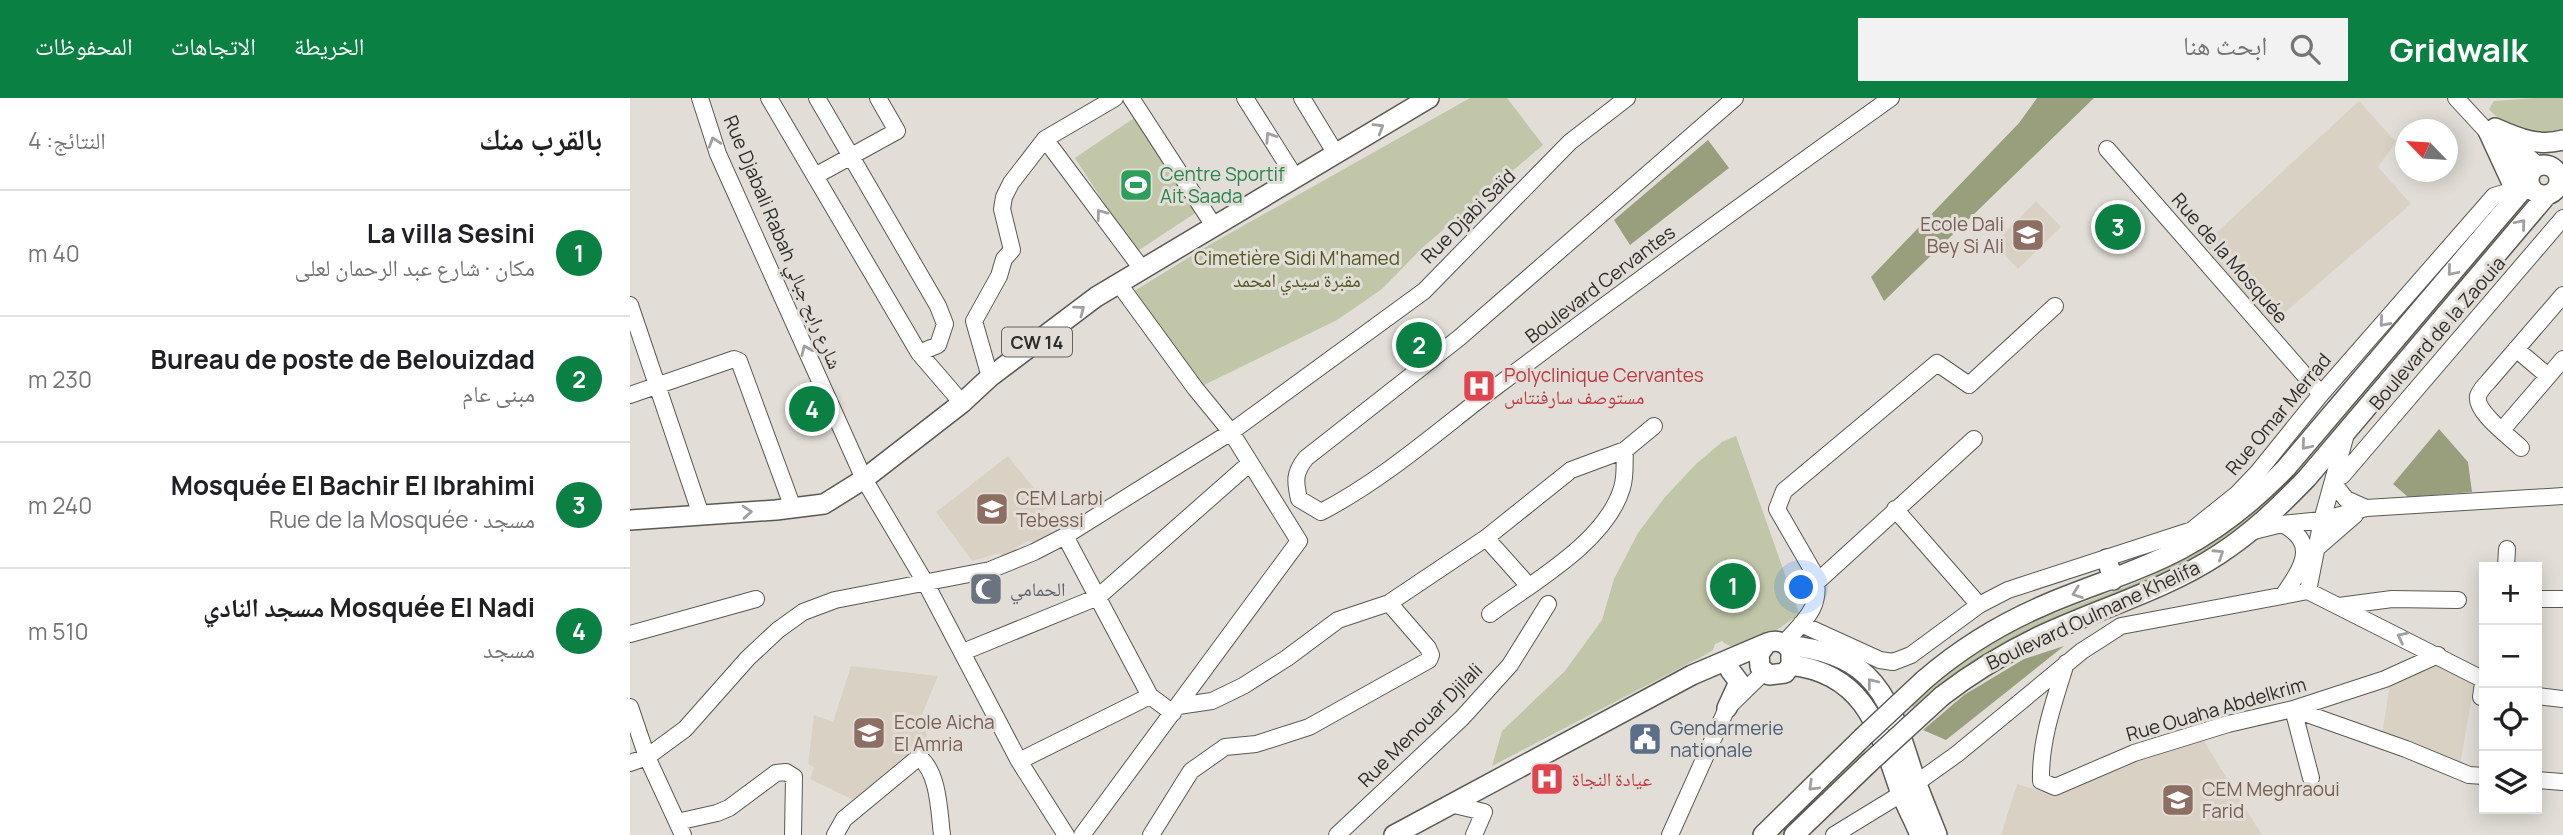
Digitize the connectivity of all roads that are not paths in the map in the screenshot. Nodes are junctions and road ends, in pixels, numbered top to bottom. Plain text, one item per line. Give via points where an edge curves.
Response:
1 (701, 98) edge
2 (769, 98) edge
3 (817, 98) edge
4 (878, 98) edge
5 (1115, 98) edge
6 (1130, 98) edge
7 (1245, 98) edge
8 (1302, 98) edge
9 (1429, 98) edge
10 (1627, 98) edge
11 (1735, 98) edge
12 (1891, 98) edge
13 (2457, 98) edge
14 (2491, 129) junction
15 (1045, 139) junction
16 (2563, 140) edge
17 (2563, 147) edge
18 (2107, 149) dead end
19 (1336, 154) junction
20 (850, 156) junction
21 (815, 176) junction
22 (1295, 177) junction
23 (2529, 180) junction
24 (2556, 187) edge
25 (2563, 218) edge
26 (1214, 226) junction
27 (1142, 269) junction
28 (1119, 284) junction
29 (2563, 295) edge
30 (630, 305) edge
31 (2055, 306) dead end
32 (2516, 349) junction
33 (919, 353) junction
34 (2563, 359) edge
35 (2549, 376) junction
36 (990, 377) junction
37 (658, 387) junction
38 (2321, 394) junction
39 (630, 395) edge
40 (962, 403) junction
41 (1654, 426) dead end
42 (2347, 430) junction
43 (2502, 430) junction
44 (1231, 432) junction
45 (1974, 439) dead end
46 (2521, 448) dead end
47 (1625, 450) junction
48 (1250, 463) junction
49 (864, 479) junction
50 (2337, 479) junction
51 (2563, 496) edge
52 (793, 508) junction
53 (2365, 508) junction
54 (1895, 509) junction
55 (701, 516) junction
56 (630, 520) edge
57 (2322, 520) junction
58 (2282, 524) junction
59 (2250, 532) junction
60 (1065, 536) junction
61 (1486, 538) junction
62 (2316, 548) junction
63 (2507, 549) dead end
64 (2107, 559) junction
65 (2506, 562) edge
66 (2113, 580) junction
67 (925, 582) junction
68 (1817, 582) junction
69 (1528, 585) junction
70 (2308, 591) junction
71 (2284, 594) junction
72 (1098, 597) junction
73 (757, 599) dead end
74 (2542, 599) edge
75 (2563, 599) edge
76 (2458, 600) dead end
77 (1389, 603) junction
78 (1548, 604) dead end
79 (1979, 605) junction
80 (2339, 606) junction
81 (1490, 614) dead end
82 (1801, 624) junction
83 (630, 634) edge
84 (1782, 649) junction
85 (963, 652) junction
86 (2438, 655) junction
87 (2066, 663) junction
88 (1762, 669) junction
89 (1731, 670) junction
90 (1692, 675) junction
91 (2479, 676) edge
92 (1150, 696) junction
93 (2542, 697) edge
94 (2563, 699) edge
95 (630, 707) edge
96 (1727, 708) junction
97 (2293, 709) junction
98 (1176, 710) junction
99 (647, 757) junction
100 (1019, 761) junction
101 (630, 763) edge
102 (2479, 776) edge
103 (2311, 778) dead end
104 (2542, 780) edge
105 (2563, 782) edge
106 (1909, 788) junction
107 (1450, 803) junction
108 (680, 828) edge
109 (793, 835) edge
110 (835, 835) edge
111 (942, 835) edge
112 (1066, 835) edge
113 (1082, 835) edge
114 (1151, 835) edge
115 (1337, 835) edge
116 (1394, 835) edge
117 (1474, 835) edge
118 (1670, 835) edge
119 (1763, 835) edge
120 (1794, 835) edge
121 (1834, 835) edge
122 (1920, 835) edge
123 (1937, 835) edge

49 -> 1 street, Rue Djabali Rabah شارع رابح جبالي via 718,154
2 - 21 street
3 - 20 street
4 - 20 street via 897,131
5 - 15 street
6 - 26 street
22 -> 7 street
8 - 19 street
19 -> 9 main road, CW 14
10 - 44 street, Rue Djabi Saïd via 1570,142 1424,291
11 - 12 street, Boulevard Cervantes via 1460,338 1306,458 1296,470 1299,499 1321,512 1386,472
13 - 14 street
14 - 16 main road via 2542,144
14 - 23 main road
14 - 23 street
27 -> 15 street
15 - 36 street via 1004,197 1002,209 1012,250 974,321
17 - 23 main road
18 - 38 street, Rue de la Mosquée
19 - 22 main road, CW 14
20 - 21 street
20 - 33 street via 945,324 938,345
21 - 33 street
22 - 26 main road, CW 14
23 - 24 main road via 2537,194
23 - 24 main road via 2551,166 2557,172
23 -> 38 street, Rue Omar Merrad via 2494,196
23 -> 66 main road via 2258,497 2181,549
42 -> 24 main road, Boulevard Oulmane Khelifa
25 - 50 street, Boulevard de la Zaouia
26 - 27 main road, CW 14
27 - 28 main road, CW 14
36 -> 28 main road, CW 14
28 - 44 street
29 - 32 street
30 - 37 street
31 - 68 street via 1969,385 1937,363 1784,491 1777,509
32 - 35 street
32 - 43 street via 2478,397 2484,413
33 - 40 street
34 - 35 street
35 - 43 street
36 - 40 main road, CW 14
37 - 39 street
37 - 52 street via 739,361
37 - 55 street
38 - 64 street, Rue Omar Merrad via 2237,494 2192,530
40 - 49 main road, CW 14
41 - 47 street
42 - 50 street
42 - 59 main road, Boulevard Oulmane Khelifa via 2271,516
43 - 46 street
44 - 48 street
44 - 60 street, Rue Djabi Saïd
45 - 54 street
47 - 61 street via 1571,470
47 - 69 street via 1623,487 1606,519 1564,562
48 - 72 street
48 - 98 street via 1299,541
49 - 52 main road, CW 14 via 824,503
49 - 67 street, Rue Djabali Rabah شارع رابح جبالي
50 - 53 street via 2346,499
50 - 57 street
51 - 53 street
55 -> 52 main road, CW 14
53 - 57 street
53 - 62 street
54 - 68 street
54 - 79 street
55 - 56 main road, CW 14
57 - 58 street
57 - 62 street
58 - 59 street
58 - 71 street via 2299,535 2304,547 2302,565
120 -> 59 main road, Boulevard Oulmane Khelifa, bridge via 1942,696 1996,658 2172,581
60 - 67 street, Rue Djabi Saïd via 990,570
60 - 72 street
61 - 69 street
61 - 77 street
62 - 70 street
63 - 65 street
64 - 66 main road
64 - 79 street, Rue Omar Merrad via 2008,590
66 -> 119 main road, bridge via 2046,604 1951,657
67 - 85 street, Rue Djabali Rabah شارع رابح جبالي
67 - 99 street, Rue Djabi Saïd via 835,600 803,612 748,658 685,730
68 - 82 street via 1816,606
69 - 81 street
70 - 71 street
70 - 80 street
71 - 87 street via 2121,626
72 - 85 street
72 - 92 street
73 - 83 street
74 - 75 street
76 - 80 street via 2392,599
77 - 98 street via 1338,620 1233,691
77 - 114 street via 1428,648 1429,660 1309,727 1256,744 1225,747 1191,771
78 - 115 street, Rue Menouar Djilali via 1510,665 1462,718
79 - 82 street, Rue Omar Merrad via 1911,655 1893,662
86 -> 80 street
82 - 84 street
84 - 88 main road via 1759,654
84 - 88 main road via 1789,670 1780,675
84 - 90 main road
84 - 106 main road via 1807,647 1827,653 1868,677 1895,720
85 - 100 street, Rue Djabali Rabah شارع رابح جبالي
86 - 91 street
86 - 97 street, Rue Ouaha Abdelkrim via 2385,679
87 - 97 street, Rue Ouaha Abdelkrim via 2045,737 2041,771 2041,781 2055,787 2171,740
87 - 106 street
88 - 89 main road
88 - 96 street
89 - 90 main road
89 - 96 main road via 1739,682
90 - 107 main road
92 - 98 street
92 - 100 street
93 - 94 street
95 - 99 street
96 - 118 street
97 - 102 street
97 - 103 street
98 - 113 street
99 - 101 street, Rue Djabi Saïd
99 - 108 street
100 - 112 street, Rue Djabali Rabah شارع رابح جبالي
104 - 105 street
106 - 121 street
106 - 122 main road
106 - 123 main road
107 - 116 main road
107 - 117 street via 1484,812
108 - 109 street via 729,808 776,773 786,772 794,777
110 - 111 street via 844,819 919,757 930,770

